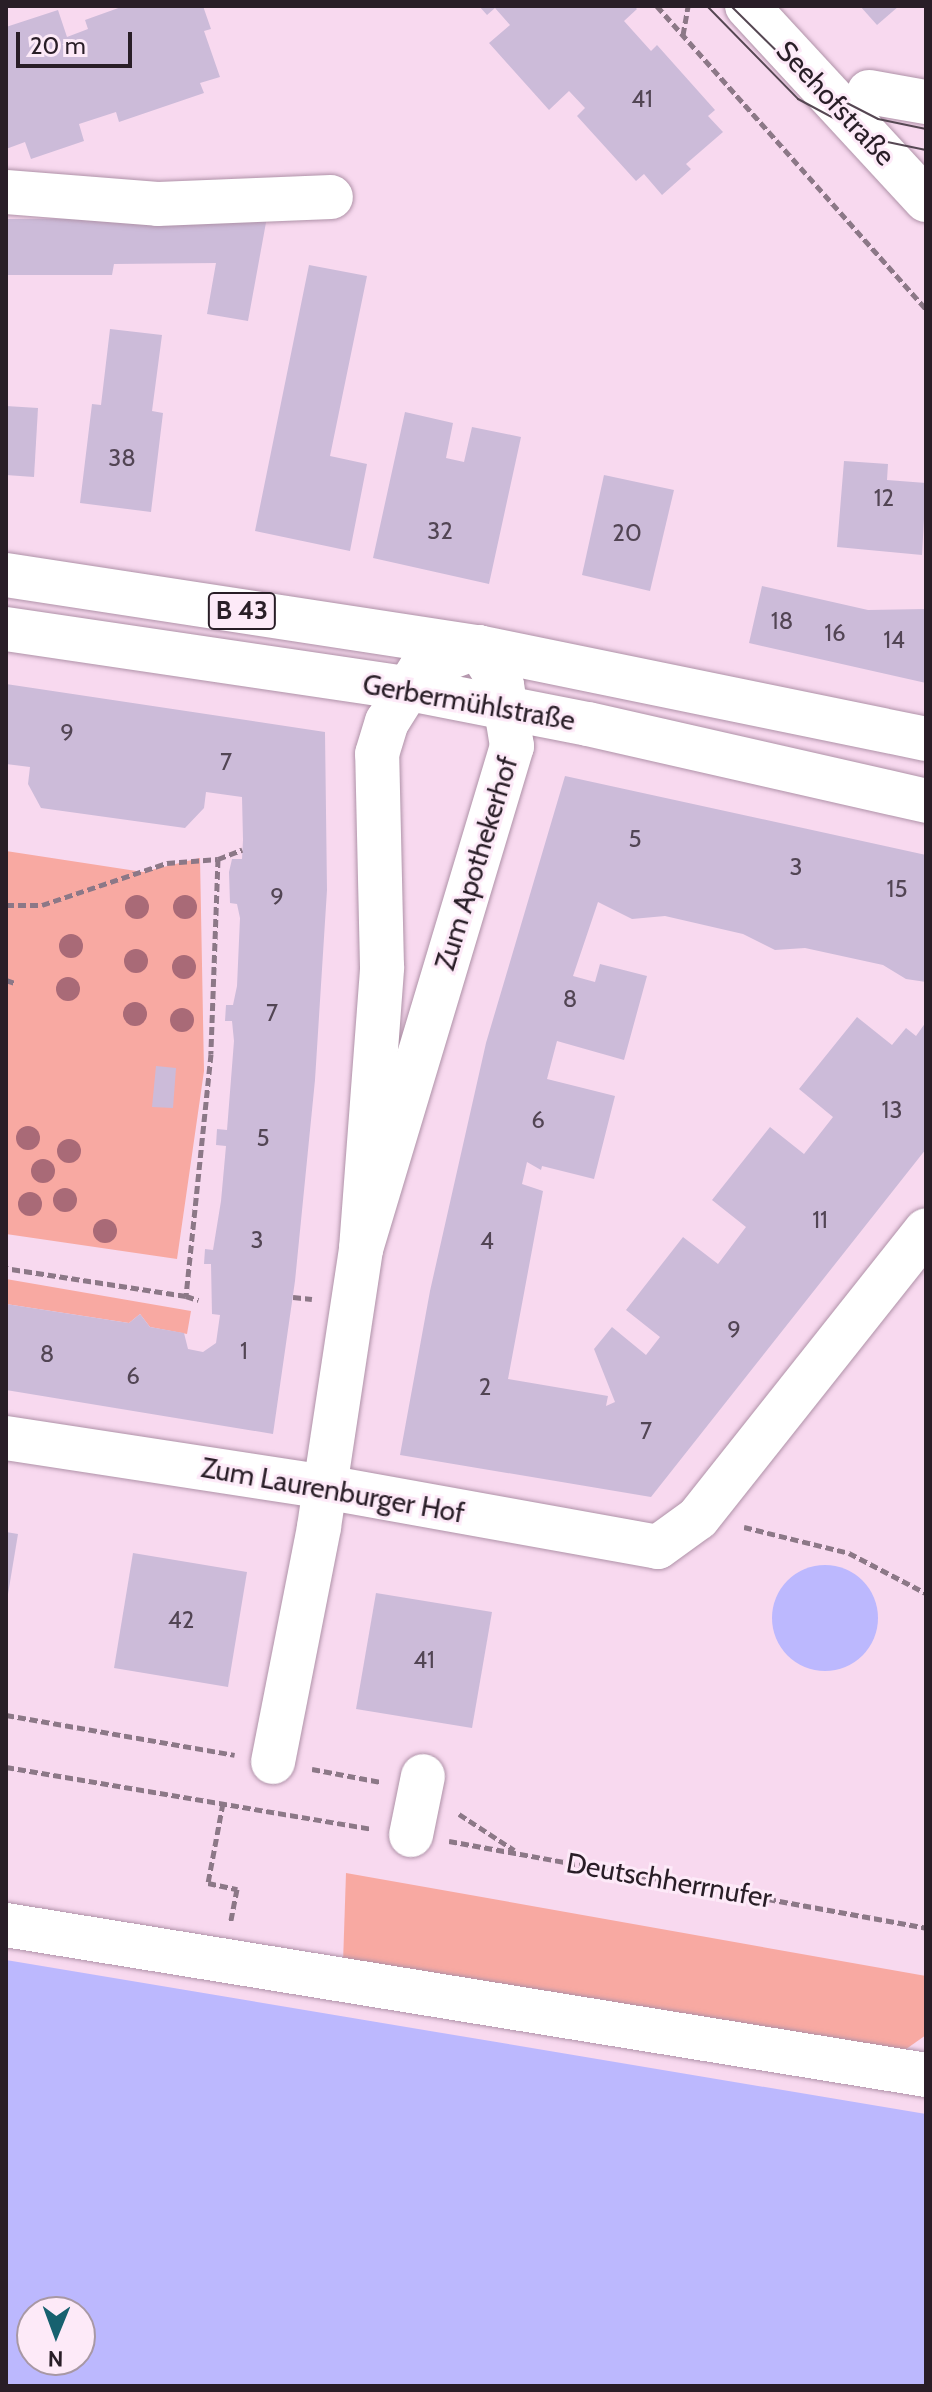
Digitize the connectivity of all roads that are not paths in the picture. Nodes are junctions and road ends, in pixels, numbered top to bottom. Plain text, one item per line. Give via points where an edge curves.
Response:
1 (747, 6) edge
2 (869, 92) dead end
3 (926, 102) edge
4 (6, 192) edge
5 (331, 197) dead end
6 (926, 200) edge
7 (6, 575) edge
8 (6, 629) edge
9 (478, 647) junction
10 (404, 688) junction
11 (509, 708) junction
12 (926, 739) edge
13 (926, 801) edge
14 (926, 1230) edge
15 (361, 1249) junction
16 (6, 1438) edge
17 (325, 1487) junction
18 (273, 1762) dead end
19 (423, 1776) dead end
20 (411, 1835) road end
21 (6, 1925) edge
22 (926, 2075) edge

1 - 6 street, Seehofstraße
2 - 3 street
4 - 5 street via 158,204
7 - 9 street, Gerbermühlstraße / B 43
8 - 10 street, Gerbermühlstraße / B 43
9 - 10 street, Zum Apothekerhof via 421,668
9 - 11 street, Zum Apothekerhof via 493,666
9 - 12 street, Gerbermühlstraße / B 43
10 - 11 street, Gerbermühlstraße / B 43
10 - 15 street, Zum Apothekerhof via 377,754 382,967
11 - 13 street, Gerbermühlstraße / B 43
11 - 15 street, Zum Apothekerhof via 512,746
14 - 17 street, Zum Laurenburger Hof via 698,1518 658,1547
15 - 17 street, Zum Apothekerhof
16 - 17 street, Zum Laurenburger Hof
17 - 18 street, Zum Apothekerhof
19 - 20 street
21 - 22 street

